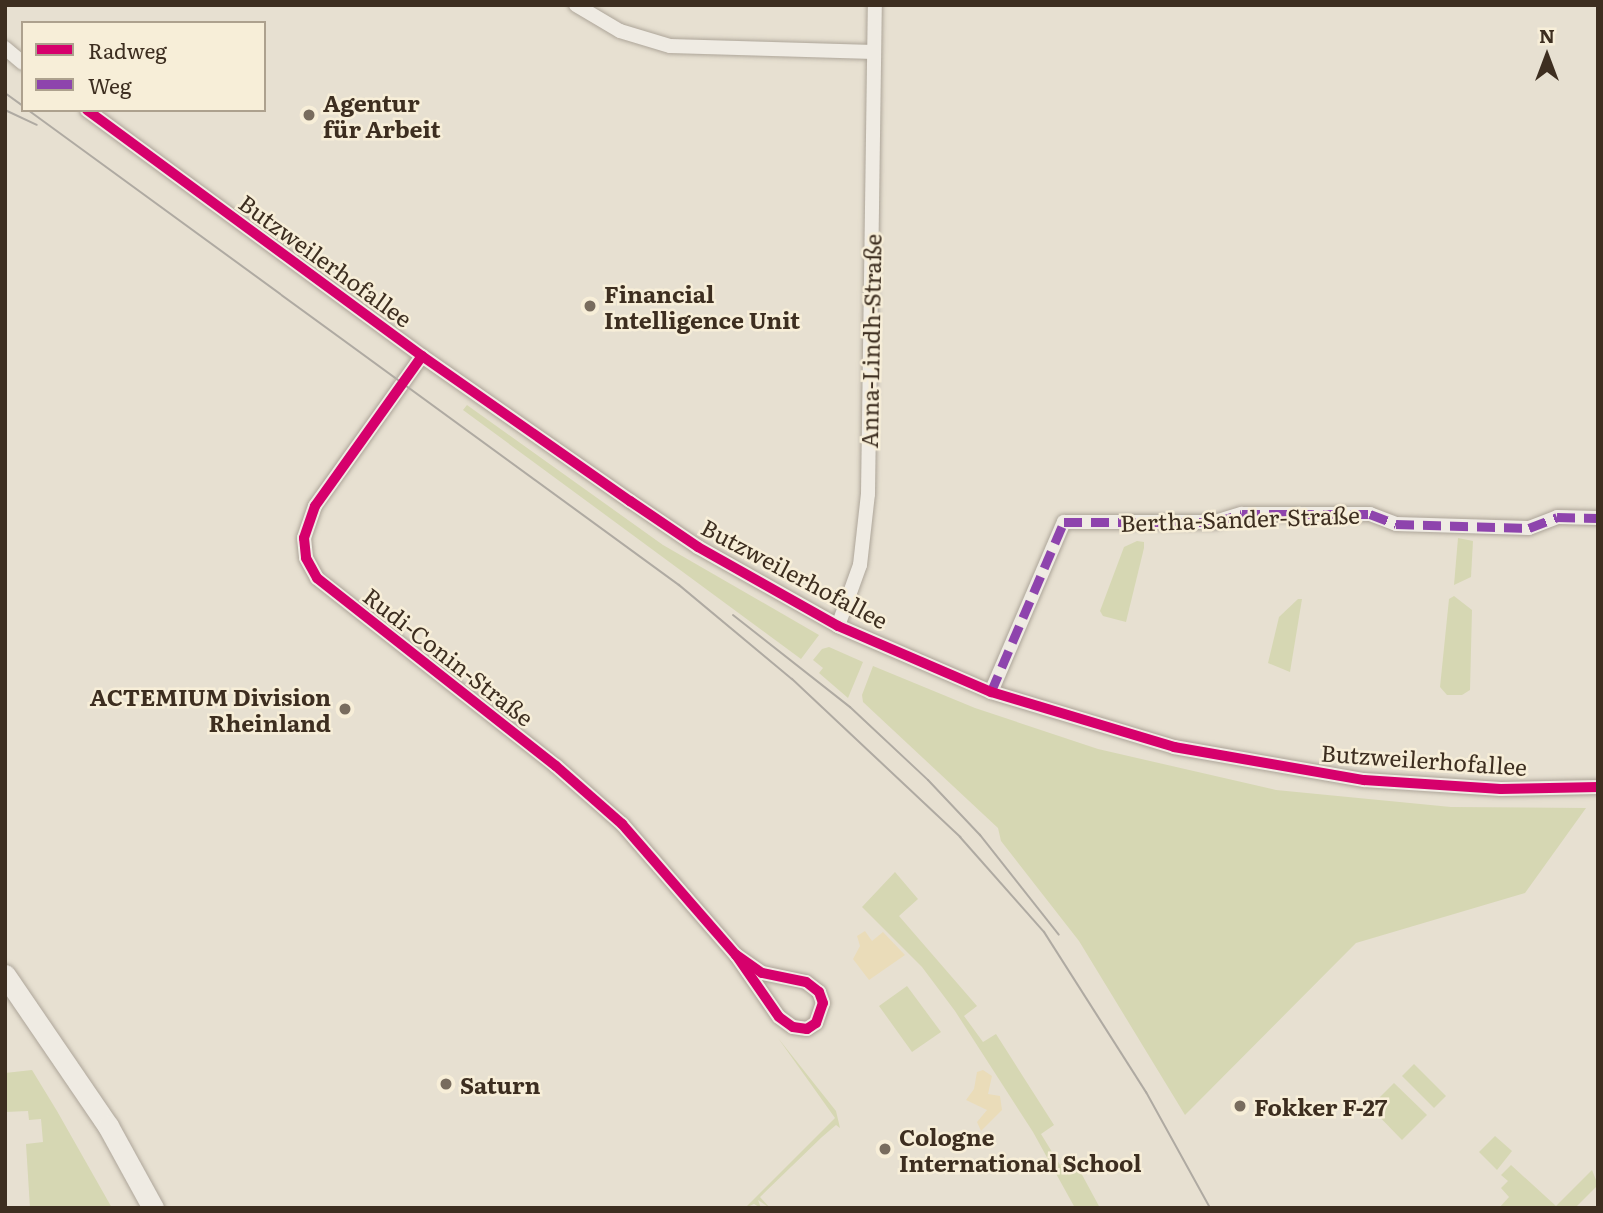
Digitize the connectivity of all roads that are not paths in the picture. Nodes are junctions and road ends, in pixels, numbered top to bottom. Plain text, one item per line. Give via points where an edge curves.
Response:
1 (576, 5) edge
2 (875, 5) edge
3 (6, 48) edge
4 (874, 52) junction
5 (21, 60) edge
6 (90, 112) edge
7 (422, 356) junction
8 (1598, 518) edge
9 (838, 626) junction
10 (990, 692) junction
11 (1598, 787) edge
12 (736, 955) junction
13 (5, 975) edge
14 (153, 1208) edge

1 - 4 street via 620,31 670,46
2 - 4 street, Anna-Lindh-Straße
3 - 5 street
4 - 9 street, Anna-Lindh-Straße via 868,494 860,565
6 - 7 street, Butzweilerhofallee
7 - 9 street, Butzweilerhofallee via 698,547
7 - 12 street, Rudi-Conin-Straße via 315,506 304,538 306,558 317,578 556,766 622,824
8 - 10 street, Bertha-Sander-Straße via 1557,517 1529,528 1396,524 1370,514 1242,514 1215,522 1065,522
9 - 10 street, Butzweilerhofallee
10 - 11 street, Butzweilerhofallee via 1139,739 1364,780 1501,789
12 - 12 street, Rudi-Conin-Straße via 762,973 806,982 819,992 823,1003 816,1023 807,1029 793,1027 779,1017
13 - 14 street via 108,1126

